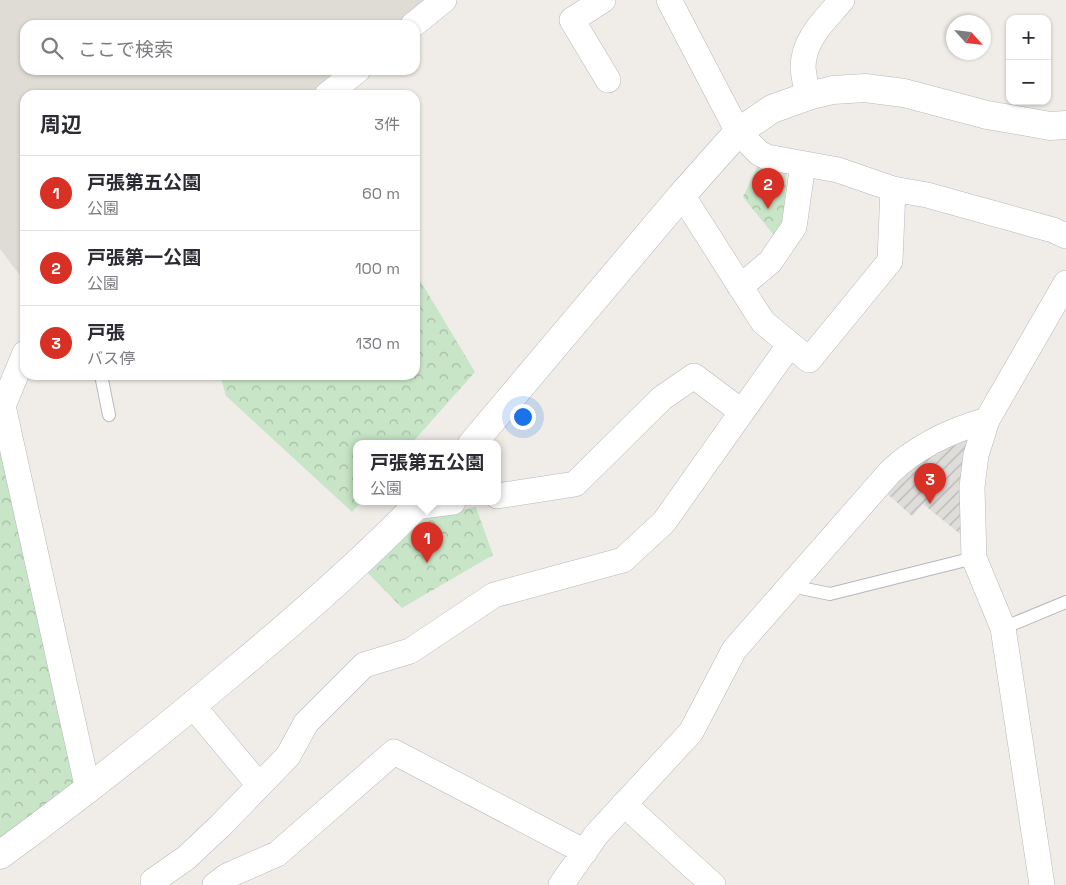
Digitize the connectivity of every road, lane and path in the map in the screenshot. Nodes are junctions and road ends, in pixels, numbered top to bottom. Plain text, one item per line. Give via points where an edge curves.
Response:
1 (444, 0) edge
2 (603, 0) edge
3 (669, 0) edge
4 (842, 0) edge
5 (419, 20) edge
6 (352, 75) edge
7 (608, 80) dead end
8 (333, 90) edge
9 (808, 96) junction
10 (1066, 125) edge
11 (738, 132) junction
12 (803, 164) junction
13 (893, 189) junction
14 (682, 195) junction
15 (1066, 236) edge
16 (740, 287) junction
17 (1065, 287) edge
18 (790, 344) junction
19 (20, 364) edge
20 (102, 380) edge
21 (2, 404) edge
22 (742, 412) junction
23 (109, 415) dead end
24 (987, 420) junction
25 (475, 440) edge
26 (501, 495) edge
27 (416, 505) edge
28 (974, 558) junction
29 (792, 586) junction
30 (1066, 602) edge
31 (1004, 628) junction
32 (193, 706) junction
33 (259, 785) junction
34 (88, 790) junction
35 (624, 804) junction
36 (585, 852) junction
37 (0, 855) edge
38 (154, 885) edge
39 (215, 885) edge
40 (561, 885) edge
41 (712, 885) edge
42 (1042, 885) edge

1 - 5 street
2 - 7 street via 572,20
3 - 11 street
4 - 9 street via 811,37 805,53 803,68
6 - 8 street
9 - 10 street via 865,88 904,93 1022,121
9 - 11 street via 772,109
11 - 12 street via 767,157
11 - 14 street
12 - 13 street via 838,170
12 - 16 street via 794,228 770,262
13 - 15 street via 927,195
13 - 18 street via 890,261 809,360
14 - 16 street
14 - 25 street
16 - 18 street via 762,322
17 - 24 street
18 - 22 street
19 - 21 street
20 - 23 lane
21 - 34 street
22 - 26 street via 694,376 662,398 575,484
22 - 33 street via 664,522 623,560 494,595 410,652 364,665 306,723 288,756
24 - 28 street via 976,455 972,487
24 - 29 street via 963,427 901,461
27 - 32 street via 309,608
28 - 29 lane via 830,594
28 - 31 street
29 - 35 street via 734,650 691,732
30 - 31 lane
31 - 42 street
32 - 33 street
32 - 34 street
33 - 38 street via 186,858 153,881
34 - 37 street
35 - 36 street
35 - 41 street
36 - 39 street via 394,752 276,854 227,876
36 - 40 street

